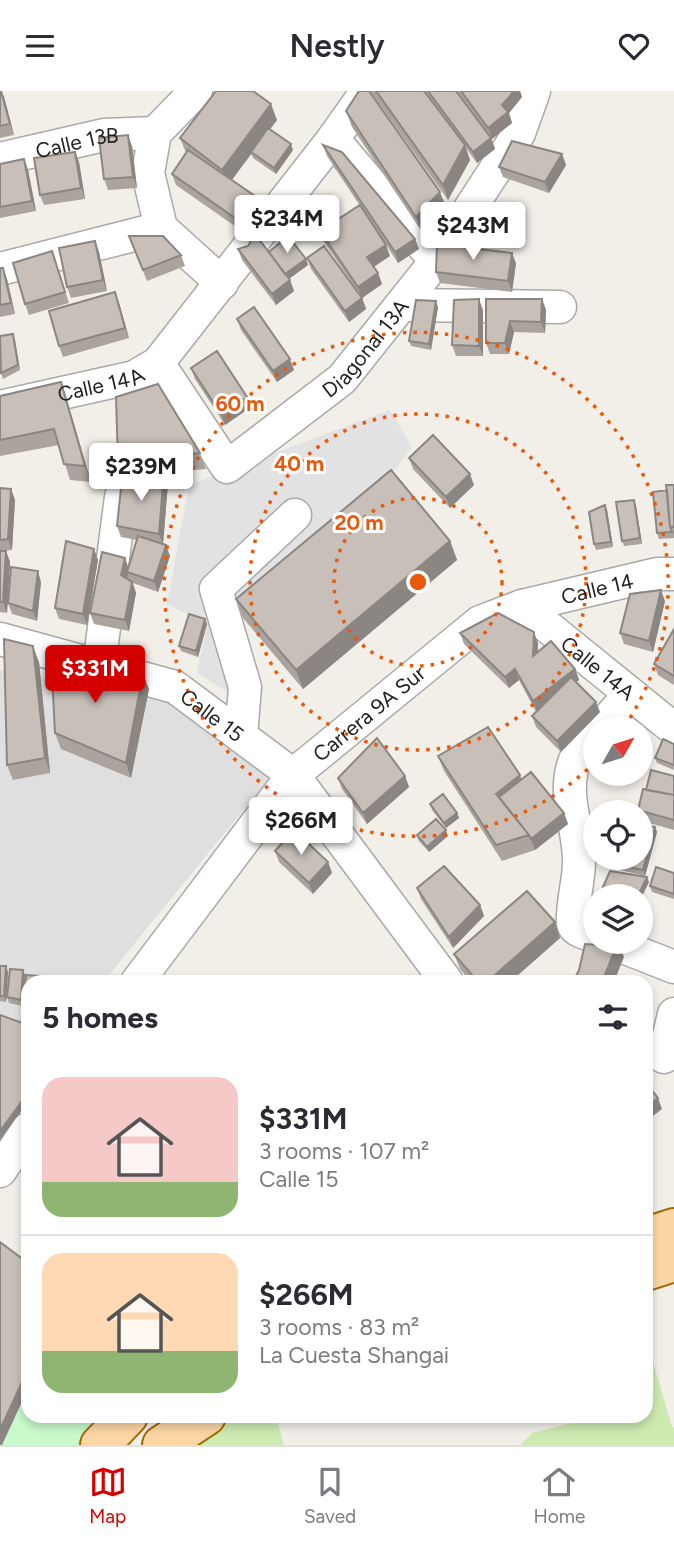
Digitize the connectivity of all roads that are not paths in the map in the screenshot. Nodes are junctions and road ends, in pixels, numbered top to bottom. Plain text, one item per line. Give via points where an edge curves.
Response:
1 (196, 91) edge
2 (367, 91) edge
3 (534, 91) edge
4 (155, 133) junction
5 (333, 139) junction
6 (0, 159) edge
7 (161, 229) junction
8 (436, 261) junction
9 (0, 269) edge
10 (222, 283) junction
11 (403, 305) junction
12 (560, 307) dead end
13 (158, 363) junction
14 (0, 407) edge
15 (121, 497) edge
16 (295, 515) dead end
17 (674, 574) edge
18 (522, 606) junction
19 (0, 639) edge
20 (99, 666) junction
21 (630, 694) junction
22 (611, 716) edge
23 (674, 729) edge
24 (241, 736) junction
25 (583, 748) edge
26 (293, 775) junction
27 (583, 930) edge
28 (641, 954) edge
29 (674, 967) edge
30 (142, 975) edge
31 (442, 975) edge
32 (674, 1014) edge
33 (664, 1057) dead end
34 (21, 1140) edge
35 (0, 1171) edge
36 (674, 1228) edge
37 (653, 1235) edge
38 (674, 1262) edge
39 (653, 1269) edge
40 (121, 1423) edge
41 (195, 1423) edge
42 (100, 1445) edge
43 (162, 1445) edge

1 - 4 street
2 - 5 street
3 - 8 street, Diagonal 13A via 519,133
4 - 6 street, Calle 13B via 104,135
4 - 7 street via 149,173
5 - 8 street
5 - 10 street
7 - 9 street
7 - 10 street
8 - 11 street, Diagonal 13A
10 - 13 street
11 - 12 street
11 - 13 street, Diagonal 13A via 342,379 227,467
13 - 14 street, Calle 14A via 134,377
15 - 20 street
16 - 24 street via 216,589 245,687
17 - 18 street, Calle 14 via 657,574
18 - 21 street, Calle 14A
18 - 26 street, Carrera 9A Sur via 481,622
19 - 20 street, Calle 15
20 - 24 street, Calle 15 via 175,688
21 - 22 street
21 - 23 street, Calle 14A
24 - 26 street, Calle 15
25 - 27 street via 575,758 569,785 579,853 573,922
26 - 30 street, Carrera 9A Sur
26 - 31 street, Calle 15
28 - 29 street
32 - 33 street
34 - 35 street
36 - 37 main road
38 - 39 main road
40 - 42 main road
41 - 43 main road

